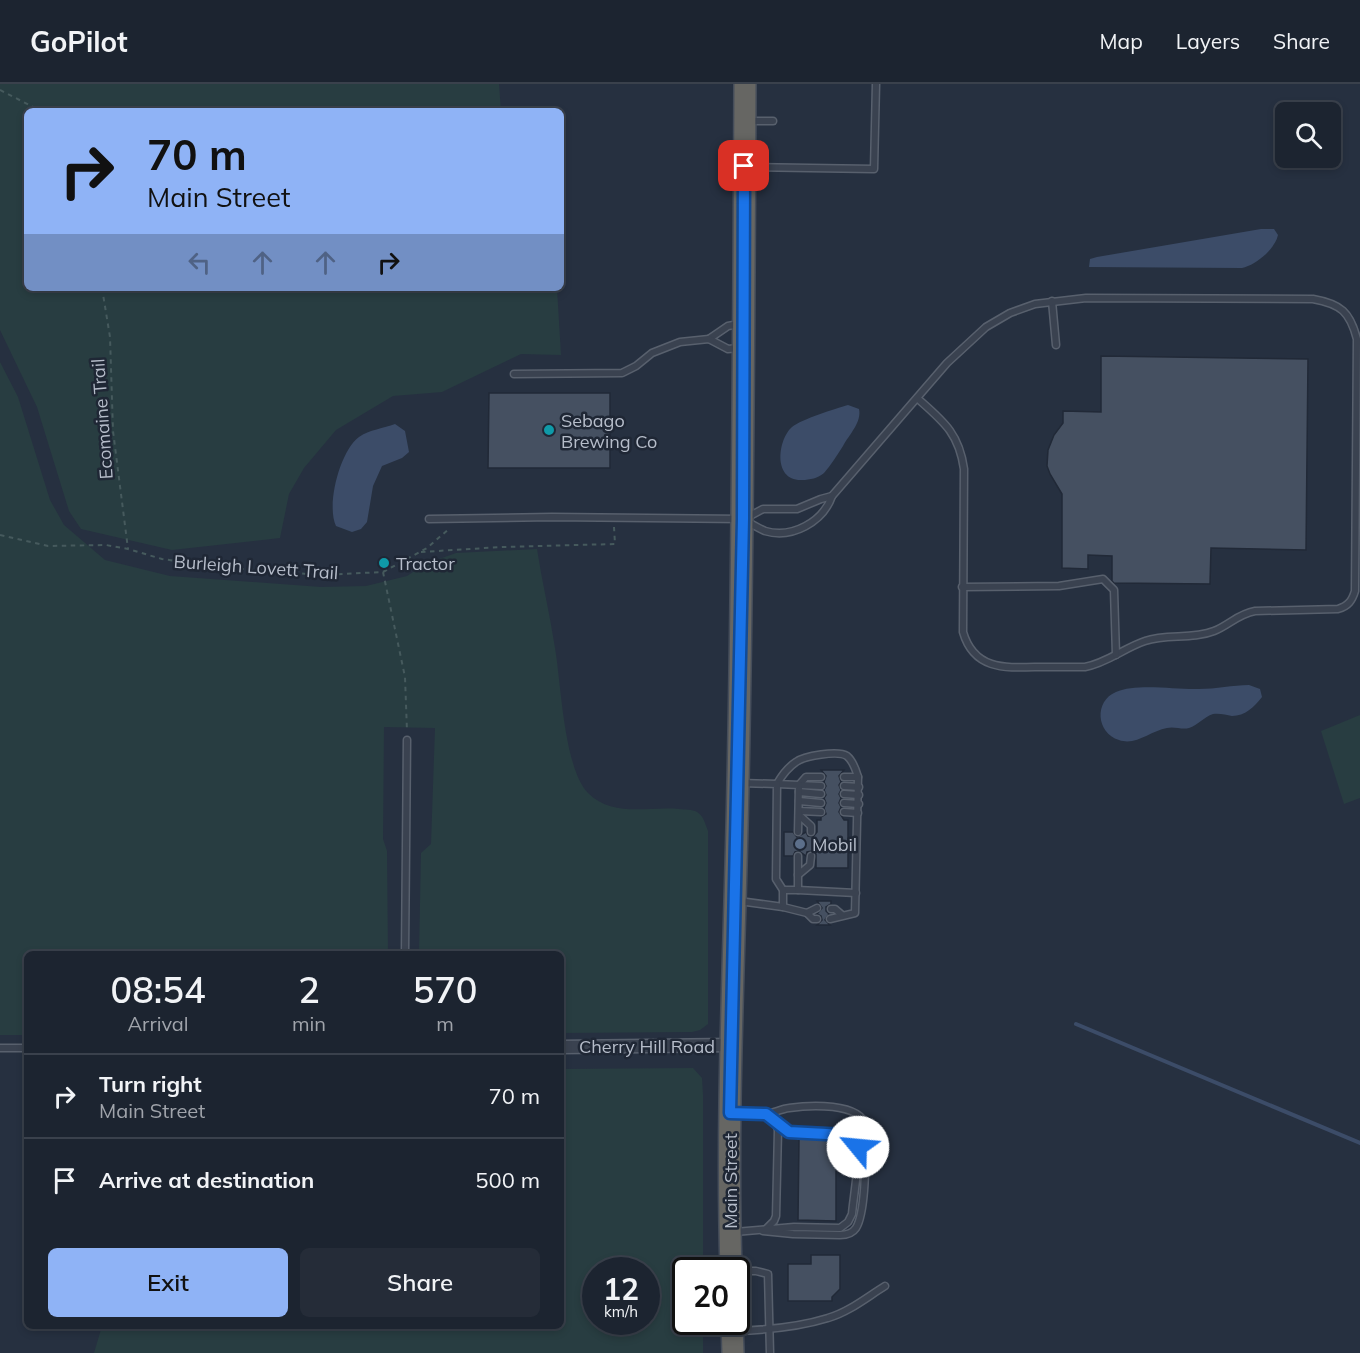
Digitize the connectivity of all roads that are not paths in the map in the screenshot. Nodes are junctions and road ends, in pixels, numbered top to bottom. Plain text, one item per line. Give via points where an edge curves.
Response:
1 (745, 84) edge
2 (876, 84) edge
3 (745, 121) junction
4 (773, 121) dead end
5 (744, 166) junction
6 (1052, 302) junction
7 (742, 324) junction
8 (709, 339) junction
9 (1056, 345) dead end
10 (743, 348) junction
11 (514, 374) dead end
12 (917, 398) junction
13 (832, 496) junction
14 (429, 519) dead end
15 (743, 519) junction
16 (962, 587) junction
17 (1116, 655) junction
18 (407, 740) road end
19 (821, 777) dead end
20 (844, 777) dead end
21 (858, 777) junction
22 (738, 783) junction
23 (777, 784) junction
24 (821, 786) dead end
25 (844, 786) dead end
26 (859, 787) junction
27 (799, 788) junction
28 (821, 794) dead end
29 (844, 794) dead end
30 (859, 795) junction
31 (799, 801) junction
32 (821, 803) dead end
33 (844, 803) dead end
34 (859, 804) junction
35 (821, 812) dead end
36 (844, 812) dead end
37 (799, 813) junction
38 (858, 813) junction
39 (798, 832) dead end
40 (811, 832) dead end
41 (798, 856) dead end
42 (811, 856) dead end
43 (798, 875) junction
44 (783, 890) junction
45 (798, 890) junction
46 (856, 893) junction
47 (736, 901) junction
48 (783, 908) junction
49 (817, 908) dead end
50 (831, 909) dead end
51 (807, 913) junction
52 (842, 915) junction
53 (817, 919) dead end
54 (830, 919) dead end
55 (405, 951) edge
56 (732, 1045) junction
57 (564, 1047) edge
58 (0, 1048) edge
59 (24, 1048) edge
60 (730, 1113) junction
61 (766, 1114) junction
62 (775, 1121) junction
63 (763, 1231) junction
64 (730, 1232) junction
65 (731, 1257) edge
66 (750, 1271) edge
67 (885, 1286) dead end
68 (750, 1327) edge
69 (770, 1329) junction
70 (732, 1335) edge
71 (733, 1353) edge
72 (770, 1353) edge

1 - 3 highway, Main Street
2 - 5 lane via 874,169
3 - 4 lane
3 - 5 highway, Main Street
5 - 7 highway, Main Street
6 - 9 lane
6 - 12 lane via 1020,309 986,327
6 - 17 lane via 1086,298 1313,299 1342,309 1350,318 1357,339 1352,599 1338,609 1243,613 1209,633 1147,640
7 - 8 lane via 728,326
7 - 10 highway, Main Street
8 - 10 lane via 728,349
8 - 11 lane via 675,343 622,373
10 - 15 highway, Main Street
12 - 13 lane
12 - 16 lane via 951,430 960,448 964,469
13 - 15 lane via 797,509 763,509
13 - 15 lane via 820,516 792,531 764,530
14 - 15 lane
15 - 22 highway, Main Street
16 - 17 lane via 966,640 976,655 989,663 1008,668 1086,667
16 - 17 lane via 1059,586 1103,579 1114,590
18 - 55 lane
19 - 27 lane via 806,777
20 - 21 lane
21 - 23 lane via 846,755 835,752 798,760
21 - 26 lane
22 - 23 lane
22 - 47 highway, Main Street
23 - 27 lane
23 - 44 lane via 776,879
24 - 27 lane
25 - 26 lane
26 - 30 lane
27 - 28 lane
27 - 31 lane
29 - 30 lane
30 - 34 lane
31 - 32 lane
31 - 37 lane
33 - 34 lane
34 - 38 lane
35 - 37 lane
36 - 38 lane
37 - 39 lane
37 - 40 lane via 811,826
38 - 46 lane
41 - 43 lane
42 - 43 lane via 810,865
43 - 45 lane
44 - 45 lane
44 - 48 lane
45 - 46 lane
46 - 52 lane via 855,913
47 - 48 lane
47 - 56 highway, Main Street
48 - 51 lane
49 - 51 lane
50 - 52 lane
51 - 53 lane
52 - 54 lane
56 - 57 street, Cherry Hill Road
56 - 60 highway, Main Street
58 - 59 lane
60 - 61 lane
60 - 64 highway, Main Street
61 - 62 lane
61 - 63 lane via 791,1107 841,1107 865,1120 866,1126 861,1215 853,1231 840,1235
62 - 63 lane via 776,1216
62 - 63 lane via 789,1132 845,1135 855,1141 858,1147 852,1214 840,1228
63 - 64 lane
64 - 65 highway, Main Street
66 - 69 lane via 768,1274
67 - 69 lane via 829,1318
68 - 69 lane
69 - 72 lane
70 - 71 highway

